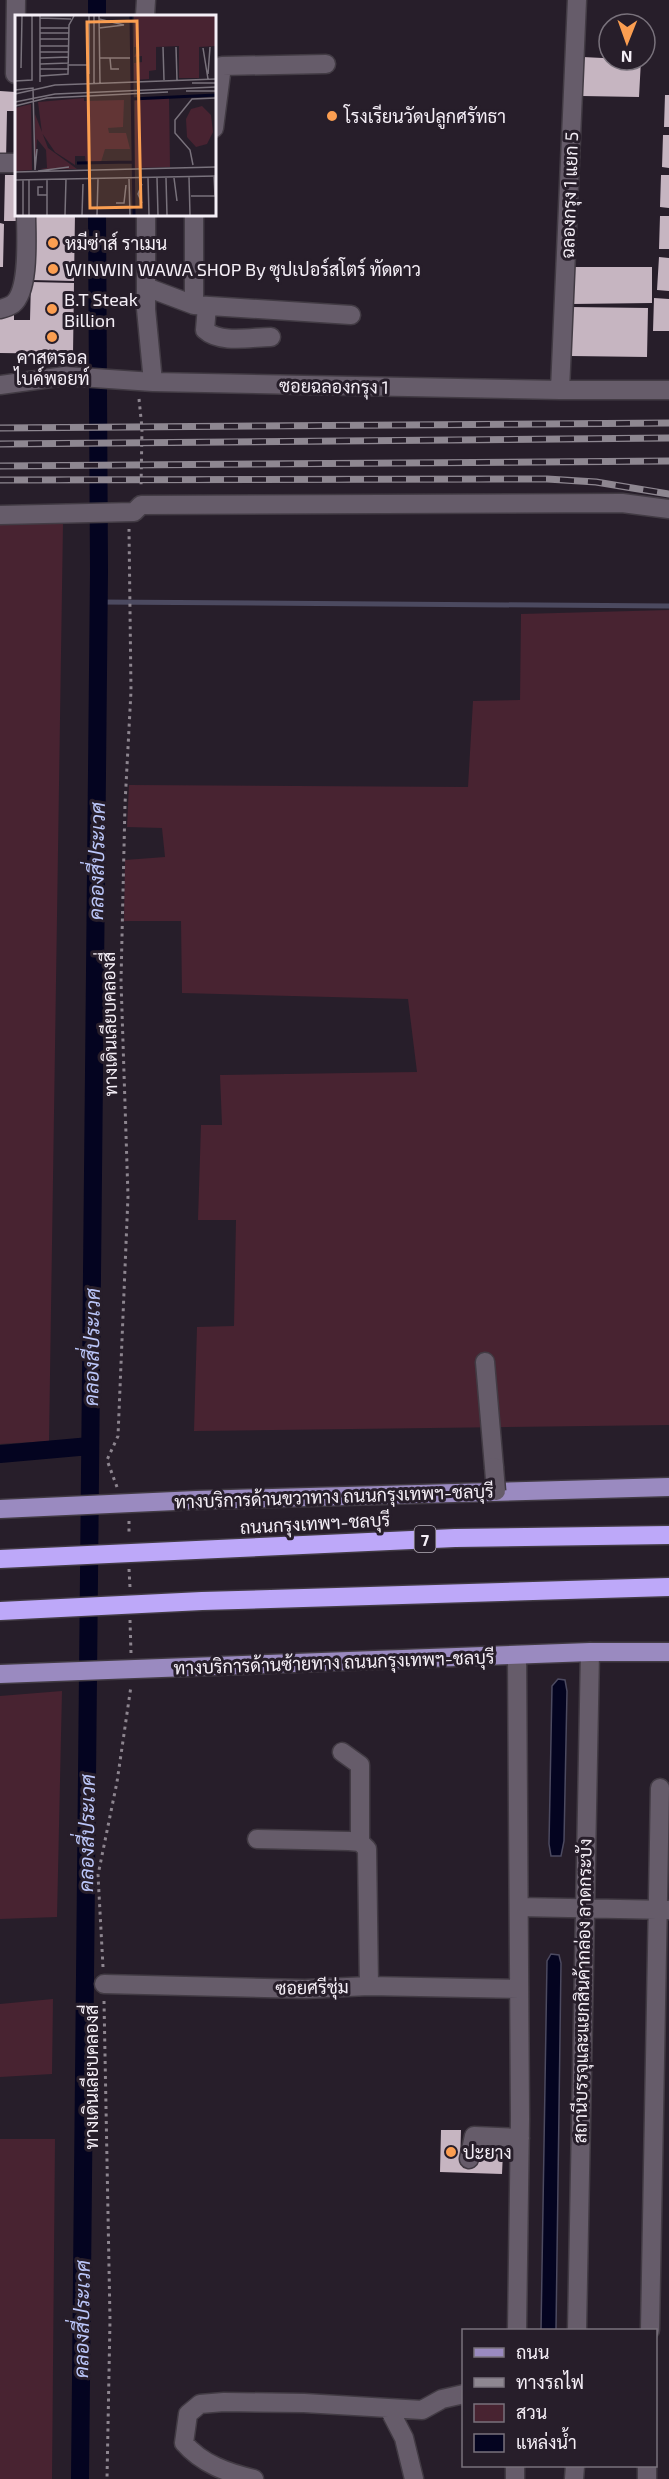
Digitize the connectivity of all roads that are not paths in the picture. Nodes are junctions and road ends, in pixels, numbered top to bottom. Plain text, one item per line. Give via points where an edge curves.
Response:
1 (16, 0) edge
2 (146, 0) edge
3 (577, 0) edge
4 (145, 15) edge
5 (326, 64) dead end
6 (218, 65) edge
7 (11, 72) edge
8 (216, 96) edge
9 (26, 216) edge
10 (146, 216) edge
11 (194, 216) edge
12 (146, 287) junction
13 (200, 306) junction
14 (0, 309) edge
15 (351, 315) dead end
16 (271, 337) dead end
17 (137, 380) junction
18 (0, 385) edge
19 (561, 390) junction
20 (669, 390) edge
21 (669, 509) edge
22 (0, 514) edge
23 (485, 1362) dead end
24 (669, 1487) edge
25 (496, 1491) junction
26 (0, 1509) edge
27 (669, 1535) edge
28 (0, 1559) edge
29 (669, 1587) edge
30 (0, 1611) edge
31 (590, 1652) junction
32 (669, 1652) edge
33 (517, 1655) junction
34 (0, 1674) edge
35 (342, 1752) dead end
36 (660, 1788) dead end
37 (257, 1839) dead end
38 (360, 1842) junction
39 (664, 1874) edge
40 (519, 1907) junction
41 (583, 1909) junction
42 (663, 1910) edge
43 (104, 1984) road end
44 (369, 1986) junction
45 (519, 1989) junction
46 (520, 2138) junction
47 (469, 2159) dead end
48 (517, 2329) edge
49 (577, 2329) edge
50 (650, 2329) edge
51 (462, 2394) edge
52 (389, 2409) junction
53 (254, 2479) edge
54 (414, 2479) edge

1 - 7 street
2 - 4 street
3 - 19 street, ฉลองกรุง 1 แยก 5
5 - 6 street
6 - 8 street
9 - 14 street via 22,287 13,304
10 - 12 street
11 - 13 street
12 - 13 street
12 - 17 street
13 - 15 street
13 - 16 street via 210,334
17 - 18 street, ซอยฉลองกรุง 1 via 65,376
17 - 19 street, ซอยฉลองกรุง 1
19 - 20 street, ซอยฉลองกรุง 1
21 - 22 street via 622,503
23 - 25 street, bridge
24 - 25 main road, ทางบริการด้านขวาทาง ถนนกรุงเทพฯ-ชลบุรี
25 - 26 main road, ทางบริการด้านขวาทาง ถนนกรุงเทพฯ-ชลบุรี
27 - 28 highway, ถนนกรุงเทพฯ-ชลบุรี / 7 via 455,1538
29 - 30 highway
31 - 32 main road, ทางบริการด้านซ้ายทาง ถนนกรุงเทพฯ-ชลบุรี
31 - 33 main road, ทางบริการด้านซ้ายทาง ถนนกรุงเทพฯ-ชลบุรี
31 - 41 street, สถานีบรรจุและแยกสินค้ากล่อง ลาดกระบัง
33 - 34 main road, ทางบริการด้านซ้ายทาง ถนนกรุงเทพฯ-ชลบุรี
33 - 40 street
35 - 38 street via 360,1766
36 - 39 street
37 - 38 street
38 - 44 street via 368,1856
39 - 42 street
40 - 41 street
40 - 45 street
41 - 42 street
41 - 49 street, สถานีบรรจุและแยกสินค้ากล่อง ลาดกระบัง
42 - 50 street
43 - 44 street, ซอยศรีชุ่ม via 305,1989
44 - 45 street, ซอยศรีชุ่ม
45 - 46 street
46 - 47 street via 474,2136
46 - 48 street
51 - 52 street via 442,2399 422,2410
52 - 53 street via 224,2403 200,2404 188,2414 184,2443 194,2454 210,2465
52 - 54 street via 404,2438

